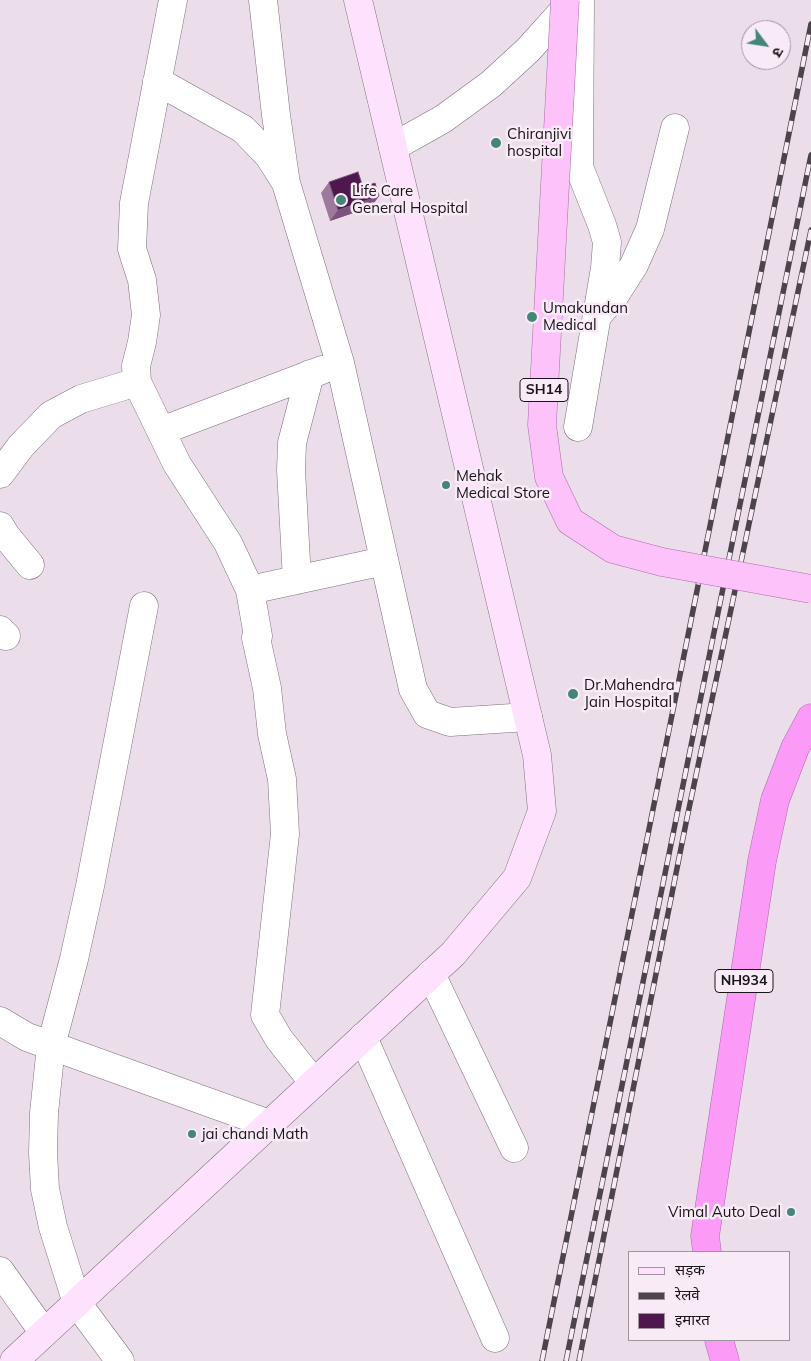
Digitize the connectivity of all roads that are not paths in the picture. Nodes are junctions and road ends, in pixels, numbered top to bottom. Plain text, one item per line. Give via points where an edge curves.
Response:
1 (173, 0) edge
2 (263, 0) edge
3 (358, 0) edge
4 (565, 0) edge
5 (573, 0) edge
6 (580, 0) edge
7 (157, 81) junction
8 (675, 128) dead end
9 (393, 147) junction
10 (286, 182) junction
11 (597, 317) junction
12 (340, 363) junction
13 (310, 374) junction
14 (138, 382) junction
15 (578, 427) dead end
16 (161, 431) junction
17 (0, 474) edge
18 (0, 526) edge
19 (384, 561) junction
20 (30, 565) dead end
21 (297, 580) junction
22 (811, 589) edge
23 (250, 590) junction
24 (144, 606) dead end
25 (528, 718) junction
26 (811, 718) edge
27 (431, 974) junction
28 (0, 1021) edge
29 (363, 1037) junction
30 (51, 1046) junction
31 (314, 1083) junction
32 (269, 1124) junction
33 (514, 1148) dead end
34 (707, 1251) edge
35 (0, 1271) edge
36 (77, 1303) junction
37 (44, 1333) junction
38 (495, 1338) dead end
39 (719, 1341) edge
40 (14, 1361) edge
41 (120, 1361) edge
42 (725, 1361) edge

1 - 7 street
2 - 10 street
3 - 9 street
4 - 22 main road, SH14, bridge via 542,425 549,476 570,521 613,550
5 - 9 street via 528,50 491,84 443,119
6 - 11 street via 579,167 607,242
7 - 10 street via 243,129 269,156
7 - 14 street via 134,203 132,249 142,280 146,315 136,366
8 - 11 street via 650,229 634,265
9 - 25 street
10 - 12 street
11 - 15 street
12 - 13 street
12 - 19 street
13 - 16 street
13 - 21 street via 292,443
14 - 16 street
14 - 17 street via 81,399 51,415
16 - 23 street via 177,464 228,543
18 - 20 street
19 - 21 street
19 - 25 street via 413,690 427,714 450,722
21 - 23 street
23 - 31 street via 282,779 285,834 265,1015 279,1039
24 - 30 street via 90,886
25 - 27 street via 537,755 542,811 517,878 453,954
26 - 34 highway, NH934 via 795,748 775,800 762,861 706,1236
27 - 29 street
27 - 33 street
28 - 30 street
29 - 31 street
29 - 38 street
30 - 32 street
30 - 36 street via 44,1113 45,1189 53,1227
31 - 32 street
32 - 36 street
35 - 37 street
36 - 37 street
36 - 41 street
37 - 40 street
39 - 42 highway

